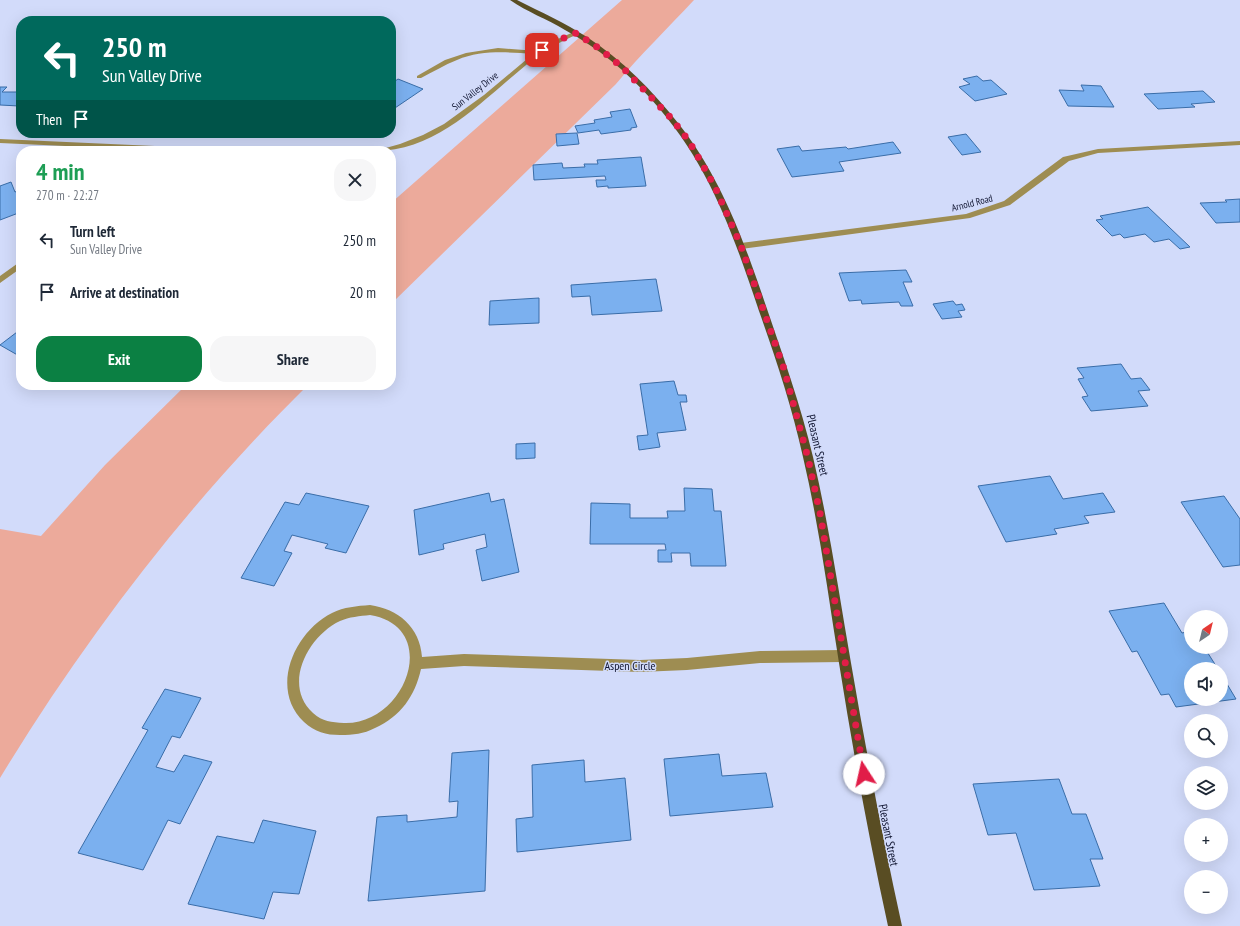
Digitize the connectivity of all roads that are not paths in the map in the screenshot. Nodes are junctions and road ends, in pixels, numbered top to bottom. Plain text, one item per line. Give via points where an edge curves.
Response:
1 (513, 0) edge
2 (576, 33) junction
3 (538, 53) junction
4 (419, 78) dead end
5 (0, 141) edge
6 (48, 143) junction
7 (1240, 143) edge
8 (47, 146) edge
9 (104, 146) edge
10 (396, 146) edge
11 (741, 246) junction
12 (16, 268) edge
13 (0, 280) edge
14 (843, 656) junction
15 (417, 663) junction
16 (895, 926) edge

1 - 2 main road, Pleasant Street
2 - 3 street, Sun Valley Drive via 552,43
2 - 11 main road, Pleasant Street via 622,67 671,118 689,141 715,187
3 - 4 street via 495,50 474,52 457,57
3 - 10 street, Sun Valley Drive via 450,123 430,134
5 - 6 street
6 - 8 street
6 - 9 street
7 - 11 street, Arnold Road via 1098,150 1066,158 1007,203 975,214
11 - 14 main road, Pleasant Street via 784,369 803,436 820,513
12 - 13 street
14 - 15 street, Aspen Circle via 760,657 640,666 517,660
14 - 16 main road, Pleasant Street via 874,833
15 - 15 street via 416,647 401,622 387,613 370,610 352,612 335,618 320,628 304,646 293,672 293,691 306,717 318,726 330,729 357,729 380,719 399,703 412,683

